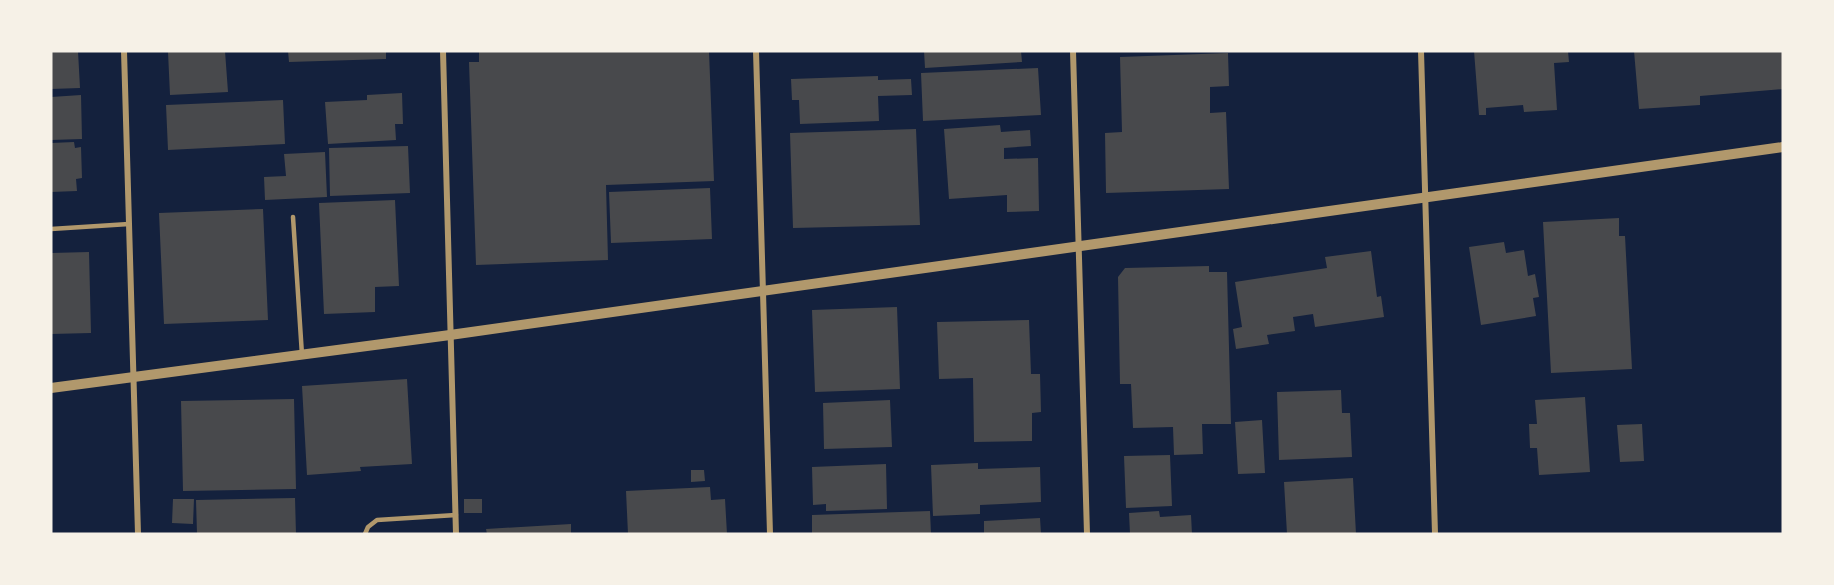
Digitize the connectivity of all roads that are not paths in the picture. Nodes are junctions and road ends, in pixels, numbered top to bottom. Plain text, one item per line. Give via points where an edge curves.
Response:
1 (124, 51) edge
2 (443, 51) edge
3 (756, 51) edge
4 (1073, 51) edge
5 (1421, 51) edge
6 (1783, 147) edge
7 (1425, 198) junction
8 (293, 217) dead end
9 (129, 224) junction
10 (51, 229) edge
11 (1078, 245) junction
12 (763, 291) junction
13 (450, 335) junction
14 (302, 355) junction
15 (133, 378) junction
16 (51, 388) edge
17 (456, 515) junction
18 (138, 534) edge
19 (365, 534) edge
20 (456, 534) edge
21 (770, 534) edge
22 (1087, 534) edge
23 (1435, 534) edge

1 - 9 street
2 - 13 street
3 - 12 street
4 - 11 street
5 - 7 street
6 - 7 street
7 - 11 street
7 - 23 street
8 - 14 lane
9 - 10 lane
9 - 15 street
11 - 12 street
11 - 22 street
12 - 13 street
12 - 21 street
13 - 14 street
13 - 17 street
14 - 15 street
15 - 16 street
15 - 18 street
17 - 19 lane via 377,520
17 - 20 street

